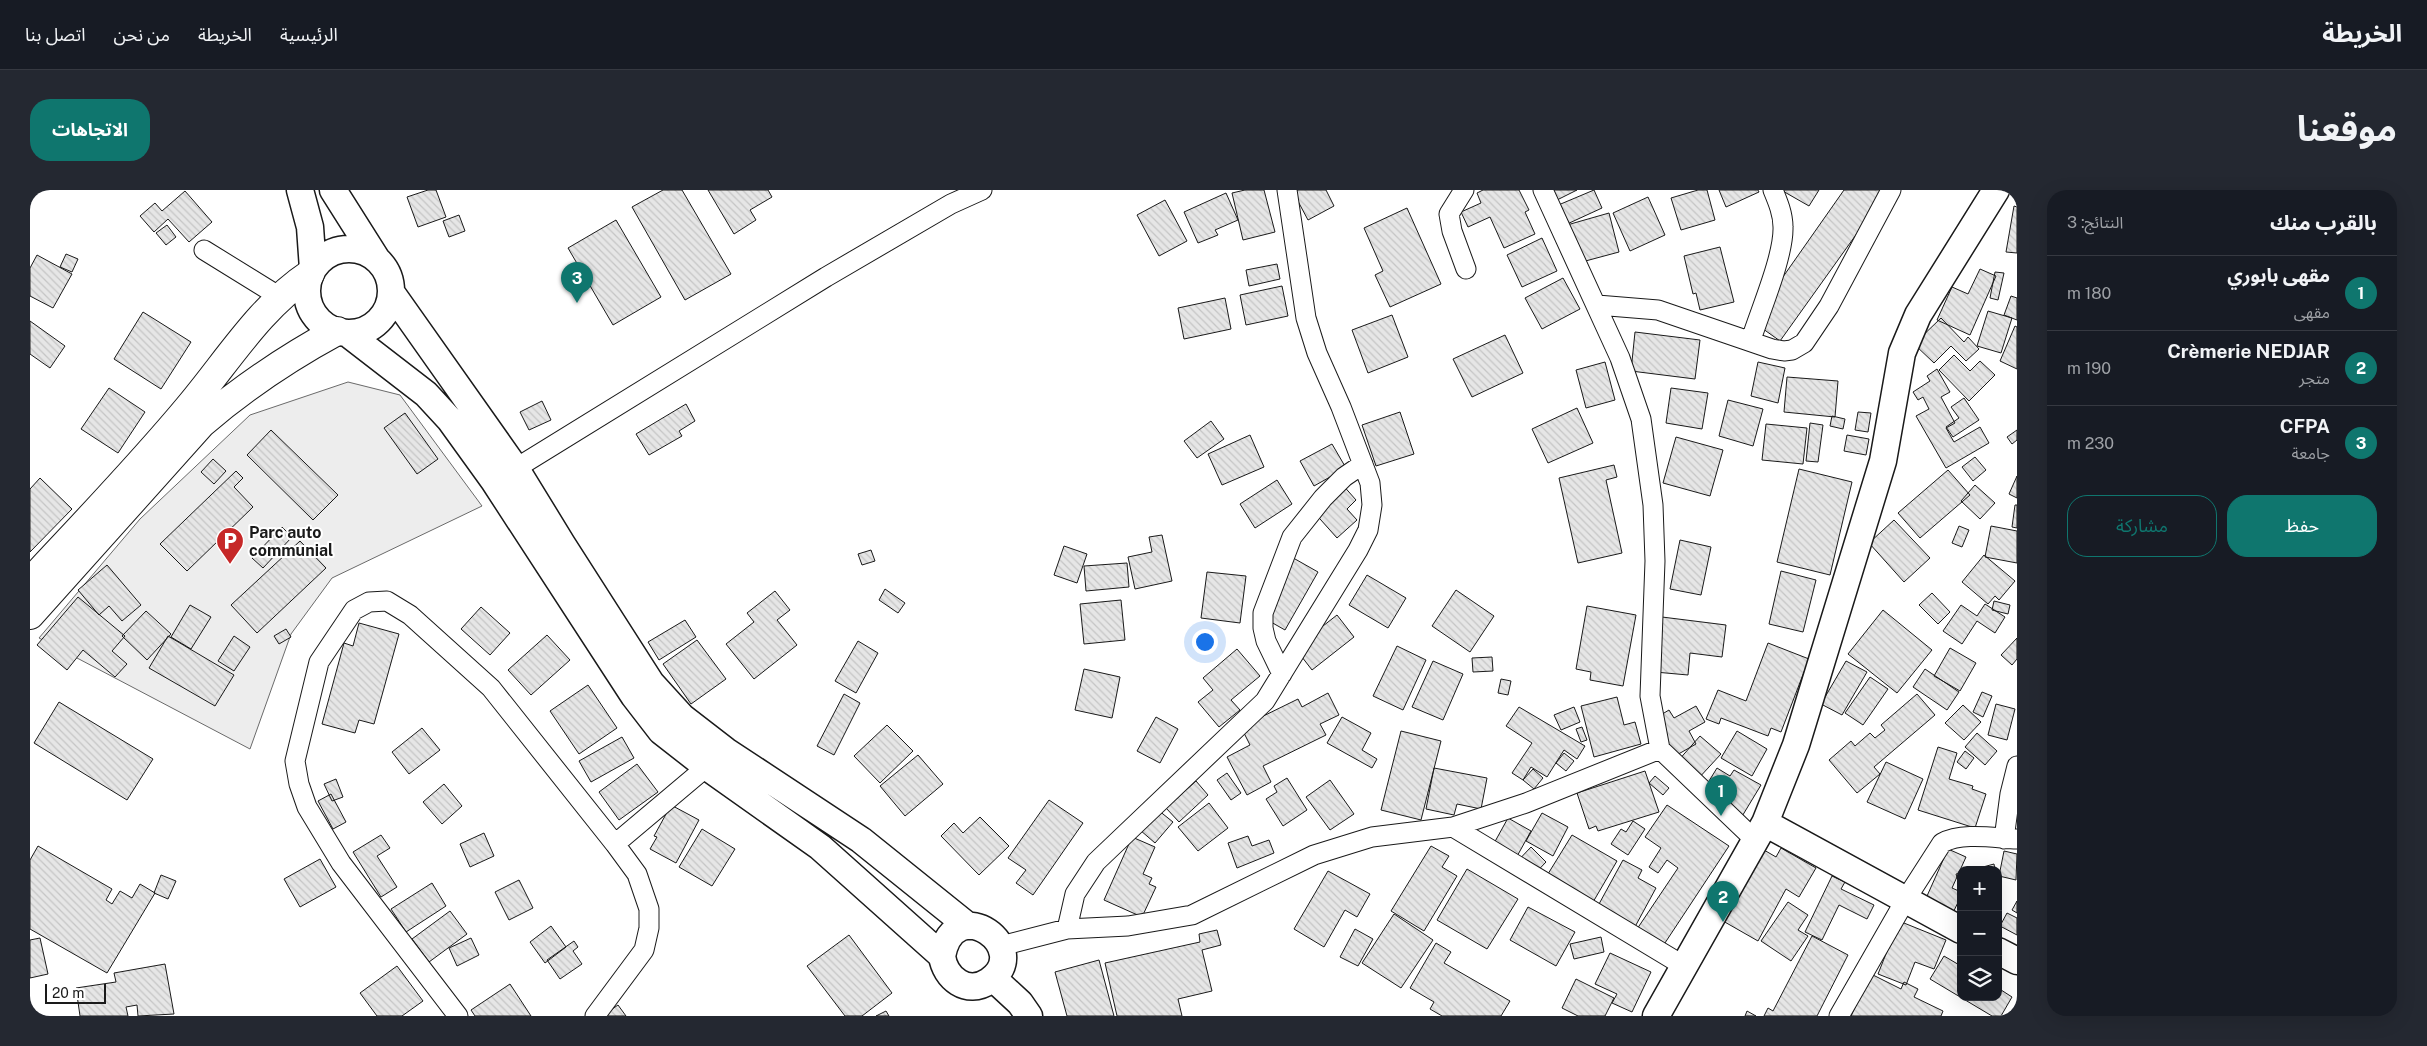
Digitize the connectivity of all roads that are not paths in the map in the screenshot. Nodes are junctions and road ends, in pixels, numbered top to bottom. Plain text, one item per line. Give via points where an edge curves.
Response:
1 (300, 190) edge
2 (333, 190) edge
3 (982, 190) edge
4 (1287, 190) edge
5 (1464, 190) edge
6 (1543, 190) edge
7 (1773, 190) edge
8 (1891, 190) edge
9 (1996, 190) edge
10 (204, 250) dead end
11 (376, 258) junction
12 (1466, 269) dead end
13 (311, 272) junction
14 (391, 292) junction
15 (280, 297) junction
16 (1598, 305) junction
17 (342, 332) junction
18 (1751, 340) junction
19 (1363, 464) junction
20 (516, 469) junction
21 (494, 481) junction
22 (30, 582) edge
23 (30, 615) edge
24 (1282, 674) junction
25 (1660, 749) junction
26 (716, 759) junction
27 (2017, 766) edge
28 (1453, 827) junction
29 (2011, 830) edge
30 (1760, 831) junction
31 (616, 844) junction
32 (1906, 899) junction
33 (968, 926) junction
34 (1957, 928) edge
35 (1067, 929) junction
36 (1001, 946) junction
37 (2002, 953) edge
38 (942, 956) junction
39 (2017, 961) edge
40 (1684, 966) junction
41 (993, 978) junction
42 (458, 1016) edge
43 (595, 1016) edge
44 (1029, 1016) edge
45 (1656, 1016) edge
46 (1839, 1016) edge

1 - 13 main road via 310,227
2 - 11 main road
3 - 20 street via 951,204 826,277
4 - 19 street via 1306,318 1317,354
5 - 12 street via 1449,214
6 - 16 street
7 - 18 street via 1780,206 1782,246
8 - 18 street via 1830,306 1804,343 1784,351
9 - 30 main road via 1918,315 1902,353 1880,470 1796,745
10 - 15 street
11 - 13 main road via 357,250 342,250 328,255
11 - 14 main road via 386,271
13 - 15 main road
13 - 17 main road via 307,284 308,304 320,322
14 - 17 main road via 385,314 377,322 368,328
14 - 20 main road
15 - 22 main road via 187,410
16 - 18 street via 1658,310
16 - 25 street via 1641,418 1653,505 1655,560 1650,696
17 - 21 main road via 438,406
17 - 23 main road via 272,369 202,423
19 - 24 street via 1370,483 1372,505 1368,530
19 - 24 street via 1323,498 1292,537 1263,613 1262,628 1266,641
20 - 21 street
20 - 26 main road via 651,682
21 - 26 main road via 660,731
24 - 35 street via 1258,708 1096,862 1075,894
25 - 28 street via 1526,803
25 - 30 street
26 - 31 street
26 - 33 main road via 861,840
26 - 38 main road
27 - 29 street
28 - 35 street via 1372,838 1314,855 1192,915 1128,926
28 - 40 street
29 - 32 street via 1950,838 1942,843
30 - 32 main road
30 - 40 main road
31 - 42 street via 491,688 410,615 387,601 369,602 354,610 319,662 295,761 299,784 307,807 341,863
31 - 43 street via 637,874 648,909 649,928 644,950
32 - 34 main road
32 - 46 street
33 - 36 main road via 987,930
33 - 38 main road via 950,936
35 - 36 street
36 - 41 main road via 1002,959
37 - 39 main road
38 - 41 main road via 943,966 957,982 977,986
40 - 45 main road
41 - 44 main road

